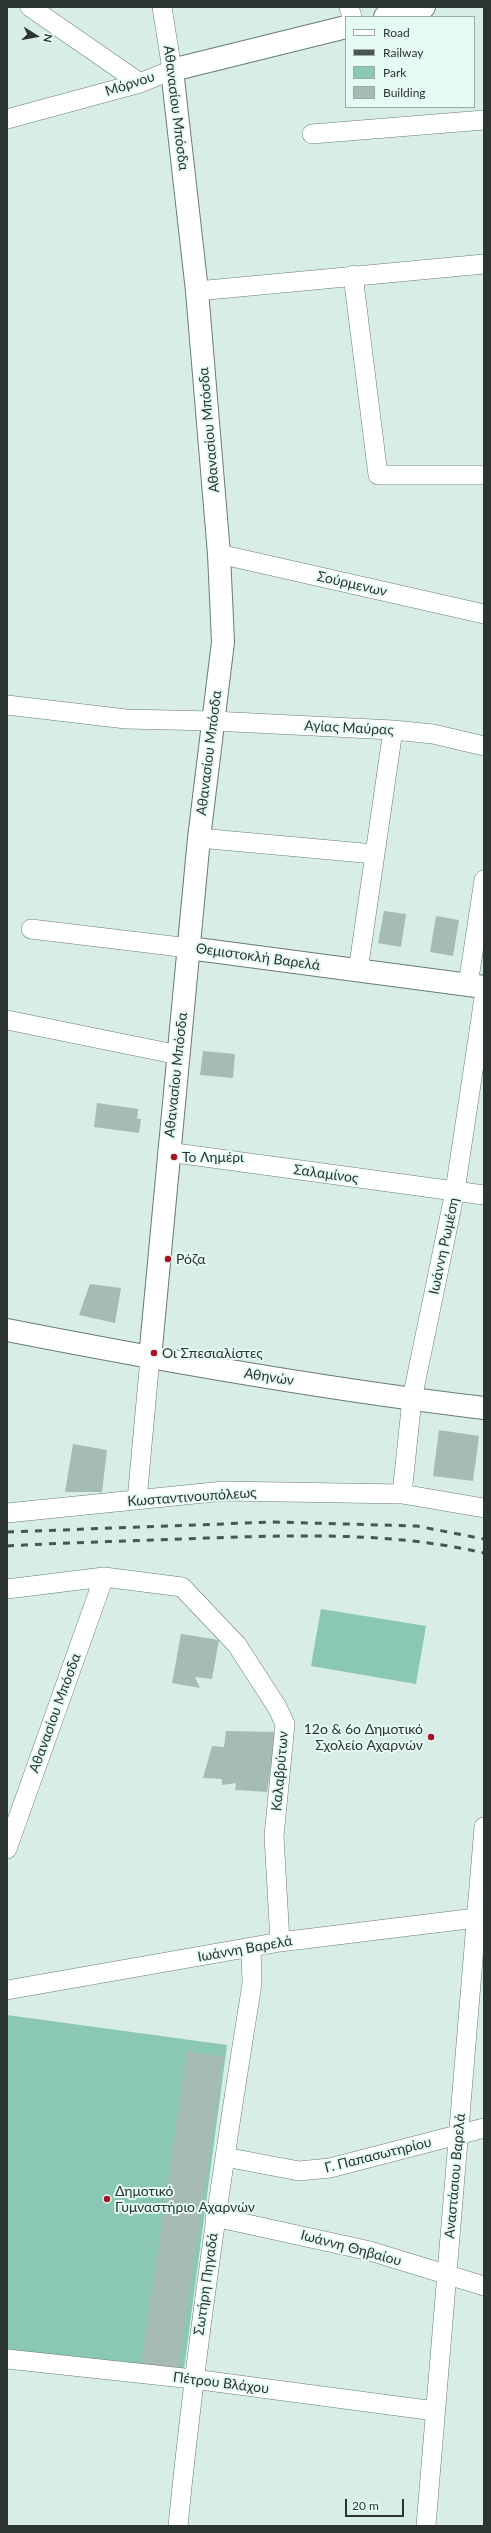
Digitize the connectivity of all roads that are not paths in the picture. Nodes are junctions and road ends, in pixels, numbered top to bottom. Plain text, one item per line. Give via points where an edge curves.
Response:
1 (30, 7) edge
2 (162, 7) edge
3 (424, 7) edge
4 (389, 16) edge
5 (345, 27) edge
6 (172, 70) junction
7 (140, 82) junction
8 (7, 119) edge
9 (484, 120) edge
10 (312, 134) dead end
11 (484, 264) edge
12 (353, 275) junction
13 (198, 291) junction
14 (484, 474) edge
15 (219, 554) junction
16 (484, 614) edge
17 (7, 706) edge
18 (213, 721) junction
19 (393, 730) junction
20 (484, 746) edge
21 (199, 838) junction
22 (374, 854) junction
23 (484, 880) edge
24 (31, 929) dead end
25 (189, 948) junction
26 (358, 971) junction
27 (479, 990) edge
28 (7, 1020) edge
29 (179, 1055) junction
30 (168, 1152) junction
31 (455, 1191) junction
32 (484, 1195) edge
33 (7, 1330) edge
34 (150, 1358) junction
35 (412, 1399) junction
36 (484, 1408) edge
37 (402, 1494) junction
38 (138, 1500) junction
39 (484, 1508) edge
40 (7, 1512) edge
41 (104, 1578) junction
42 (7, 1589) edge
43 (484, 1827) edge
44 (7, 1849) edge
45 (480, 1917) edge
46 (280, 1942) junction
47 (251, 1948) junction
48 (7, 1990) edge
49 (484, 2128) edge
50 (459, 2135) junction
51 (224, 2158) junction
52 (215, 2217) junction
53 (447, 2275) junction
54 (484, 2286) edge
55 (7, 2359) edge
56 (193, 2380) junction
57 (435, 2411) junction
58 (178, 2526) edge
59 (426, 2526) edge

1 - 7 street
2 - 6 street, Αθανασίου Μπόσδα
3 - 4 street
5 - 6 street, Μόρνου
6 - 7 street, Μόρνου
6 - 13 street, Αθανασίου Μπόσδα
7 - 8 street, Μόρνου
9 - 10 street
11 - 12 street
12 - 13 street
12 - 14 street via 378,475
13 - 15 street, Αθανασίου Μπόσδα
15 - 16 street, Σούρμενων
15 - 18 street, Αθανασίου Μπόσδα via 222,642
17 - 18 street, Αγίας Μαύρας via 126,719
18 - 19 street, Αγίας Μαύρας
18 - 21 street, Αθανασίου Μπόσδα
19 - 20 street, Αγίας Μαύρας via 432,734
19 - 22 street
21 - 22 street
21 - 25 street, Αθανασίου Μπόσδα
22 - 26 street
23 - 27 street, Ιωάννη Ρωμέση
24 - 25 street, Θεμιστοκλή Βαρελά
25 - 26 street, Θεμιστοκλή Βαρελά
25 - 29 street, Αθανασίου Μπόσδα
26 - 27 street, Θεμιστοκλή Βαρελά
27 - 31 street, Ιωάννη Ρωμέση
28 - 29 street
29 - 30 street, Αθανασίου Μπόσδα
30 - 31 street, Σαλαμίνος
30 - 34 street, Αθανασίου Μπόσδα
31 - 32 street, Σαλαμίνος
31 - 35 street, Ιωάννη Ρωμέση
33 - 34 street, Αθηνών
34 - 35 street, Αθηνών
34 - 38 street, Αθανασίου Μπόσδα
35 - 36 street, Αθηνών
35 - 37 street, Ιωάννη Ρωμέση
37 - 38 street, Κωσταντινουπόλεως via 224,1491
37 - 39 street, Κωσταντινουπόλεως
38 - 40 street, Κωσταντινουπόλεως
41 - 42 street
41 - 44 street, Αθανασίου Μπόσδα
41 - 46 street, Καλαβρύτων via 182,1587 237,1645 277,1707 285,1724 274,1836
43 - 45 street, Αναστάσιου Βαρελά
45 - 46 street, Ιωάννη Βαρελά
45 - 50 street, Αναστάσιου Βαρελά
46 - 47 street, Ιωάννη Βαρελά
47 - 48 street, Ιωάννη Βαρελά
47 - 51 street, Σωτήρη Πηγαδά via 252,1984
49 - 50 street, Γ. Παπασωτηρίου
50 - 51 street, Γ. Παπασωτηρίου via 330,2168 299,2171
50 - 53 street, Αναστάσιου Βαρελά
51 - 52 street, Σωτήρη Πηγαδά
52 - 53 street, Ιωάννη Θηβαίου via 370,2251
52 - 56 street, Σωτήρη Πηγαδά
53 - 54 street, Ιωάννη Θηβαίου
53 - 57 street, Αναστάσιου Βαρελά
55 - 56 street, Πέτρου Βλάχου
56 - 57 street, Πέτρου Βλάχου
56 - 58 street, Σωτήρη Πηγαδά
57 - 59 street, Αναστάσιου Βαρελά

